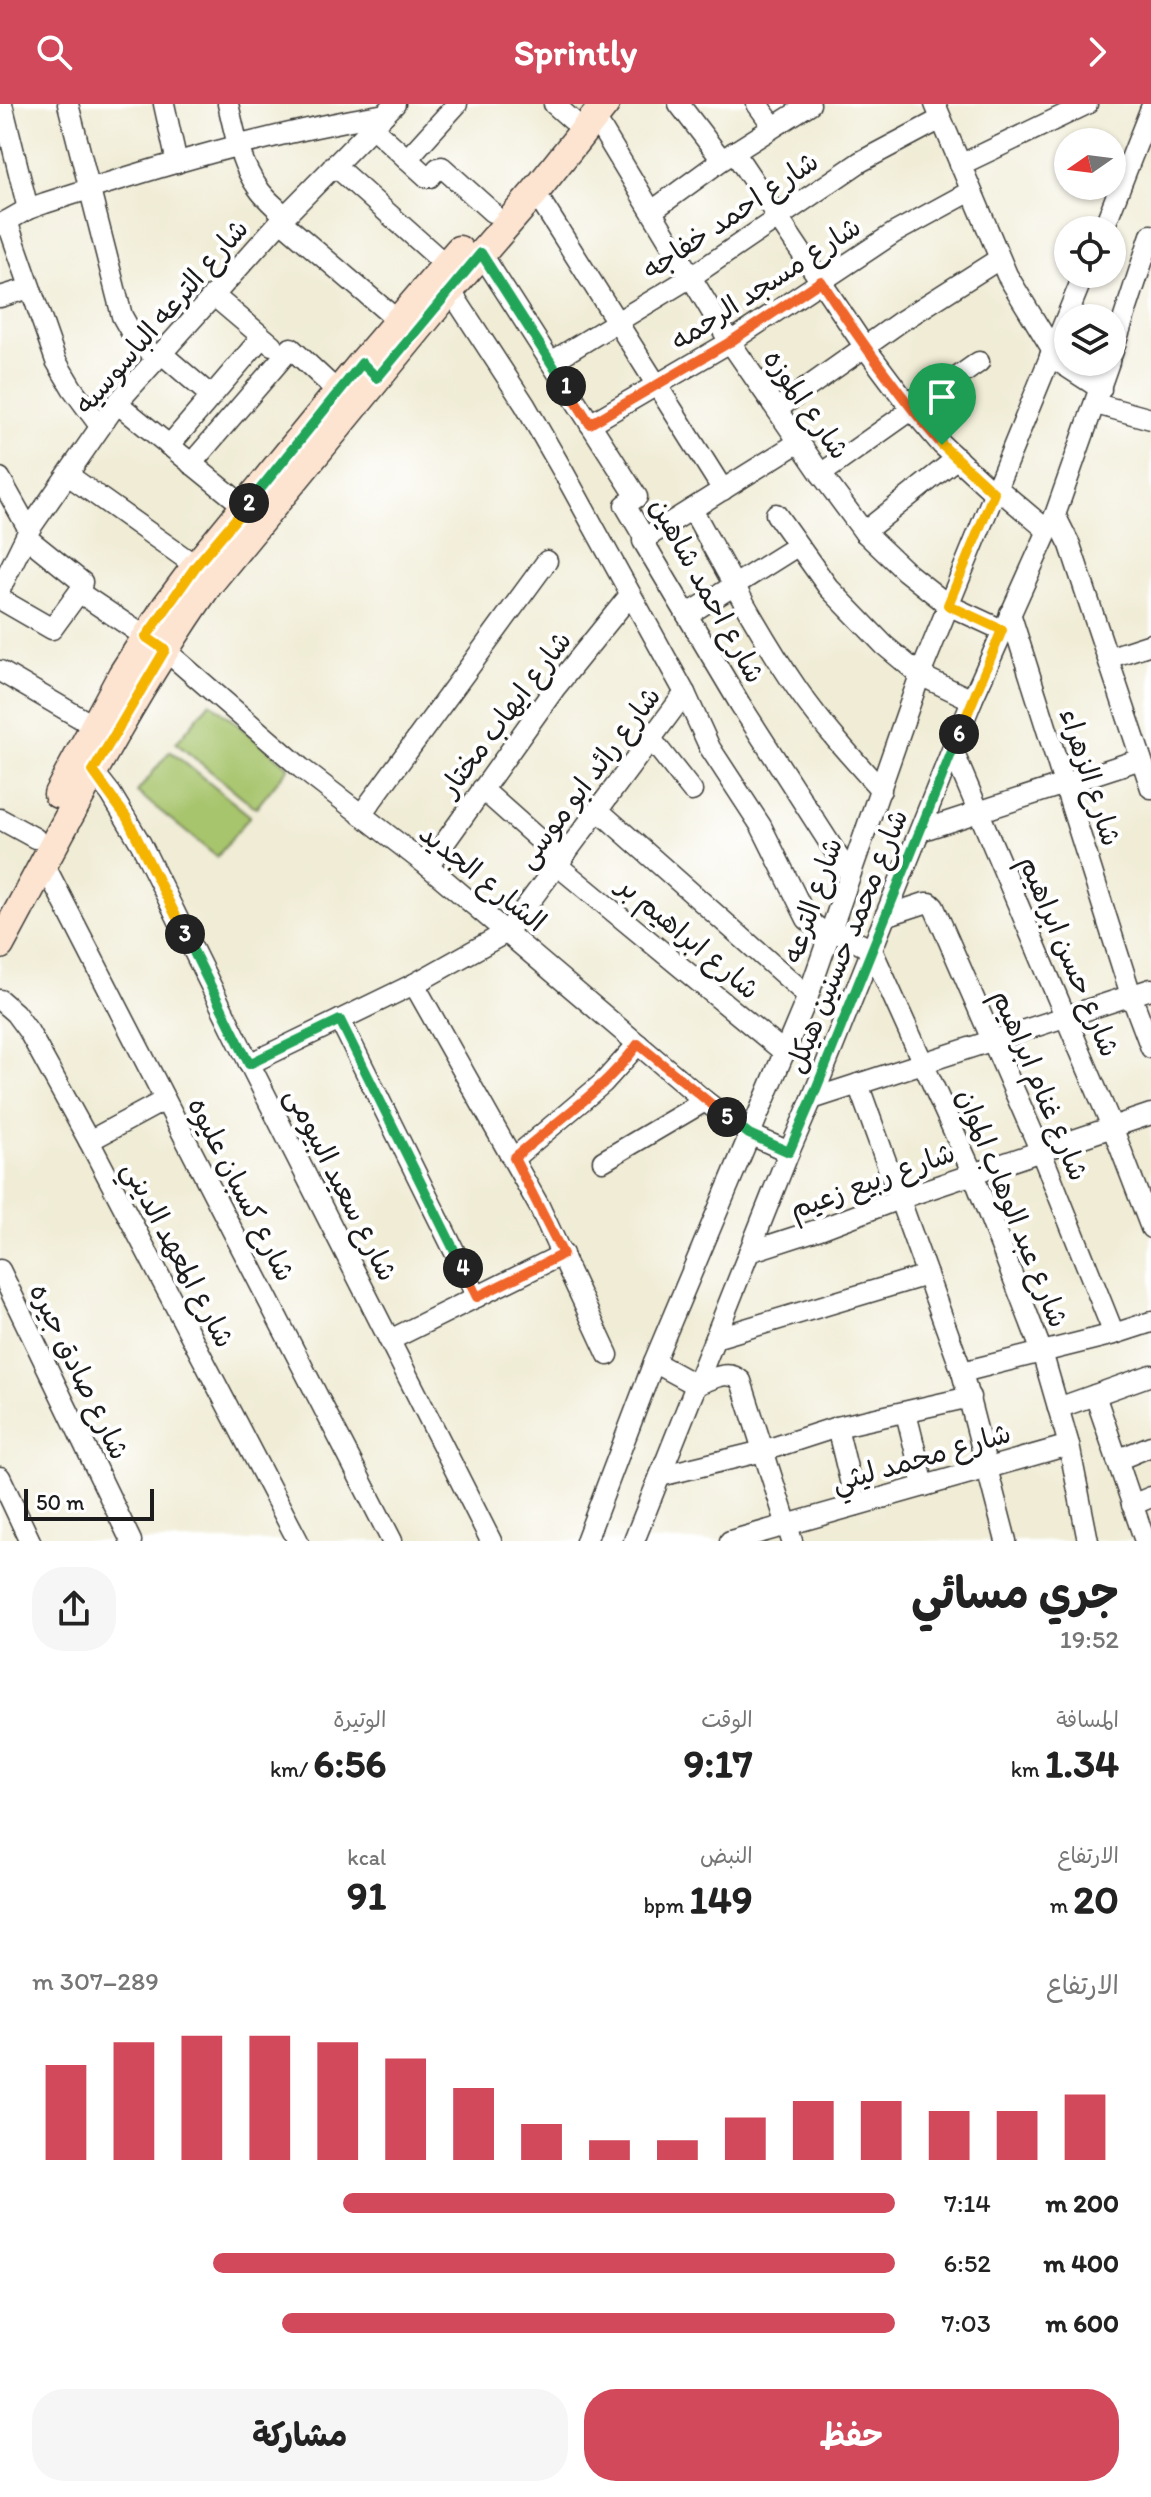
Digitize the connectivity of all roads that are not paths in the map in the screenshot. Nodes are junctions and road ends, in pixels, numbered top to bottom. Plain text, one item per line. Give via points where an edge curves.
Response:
1 (2, 104) edge
2 (68, 104) edge
3 (164, 104) edge
4 (228, 104) edge
5 (457, 104) edge
6 (679, 104) edge
7 (757, 104) edge
8 (810, 104) edge
9 (1087, 104) edge
10 (1151, 108) edge
11 (582, 110) edge
12 (938, 111) edge
13 (1052, 112) edge
14 (384, 115) edge
15 (773, 126) junction
16 (6, 142) edge
17 (238, 145) junction
18 (728, 156) junction
19 (407, 159) junction
20 (177, 163) junction
21 (334, 165) junction
22 (960, 165) junction
23 (89, 189) junction
24 (971, 191) junction
25 (535, 192) junction
26 (28, 209) junction
27 (652, 211) junction
28 (492, 212) junction
29 (1109, 216) edge
30 (283, 218) junction
31 (778, 218) junction
32 (4, 223) edge
33 (1151, 235) edge
34 (481, 253) junction
35 (999, 259) junction
36 (691, 277) junction
37 (448, 278) junction
38 (821, 281) junction
39 (30, 288) junction
40 (1078, 288) edge
41 (1142, 289) edge
42 (213, 295) junction
43 (0, 297) edge
44 (397, 320) junction
45 (617, 322) junction
46 (1126, 324) edge
47 (262, 337) junction
48 (730, 342) junction
49 (864, 346) junction
50 (1051, 353) junction
51 (284, 355) junction
52 (159, 356) junction
53 (551, 362) junction
54 (979, 362) dead end
55 (370, 370) junction
56 (1105, 376) edge
57 (657, 385) junction
58 (338, 392) junction
59 (211, 396) junction
60 (1098, 397) junction
61 (117, 403) junction
62 (777, 409) junction
63 (912, 410) junction
64 (1151, 419) edge
65 (590, 424) junction
66 (100, 426) junction
67 (799, 442) junction
68 (169, 446) junction
69 (957, 458) junction
70 (191, 464) junction
71 (821, 474) junction
72 (68, 475) junction
73 (0, 478) edge
74 (723, 490) junction
75 (995, 490) junction
76 (245, 507) junction
77 (692, 509) junction
78 (776, 514) dead end
79 (1051, 523) junction
80 (864, 532) junction
81 (28, 534) junction
82 (644, 539) junction
83 (797, 546) junction
84 (547, 561) dead end
85 (196, 566) junction
86 (735, 585) junction
87 (0, 589) edge
88 (79, 592) junction
89 (630, 595) junction
90 (0, 599) edge
91 (948, 605) junction
92 (687, 615) junction
93 (1006, 622) junction
94 (156, 644) junction
95 (1151, 644) edge
96 (1108, 658) junction
97 (0, 671) edge
98 (920, 675) junction
99 (685, 693) junction
100 (972, 700) junction
101 (94, 726) junction
102 (651, 739) junction
103 (953, 751) junction
104 (1141, 759) junction
105 (93, 771) junction
106 (1064, 784) junction
107 (1151, 788) edge
108 (482, 789) junction
109 (881, 790) junction
110 (692, 791) dead end
111 (598, 810) junction
112 (979, 812) junction
113 (361, 815) junction
114 (0, 819) edge
115 (920, 831) junction
116 (39, 850) junction
117 (560, 862) junction
118 (428, 866) junction
119 (850, 875) junction
120 (0, 905) edge
121 (885, 916) junction
122 (507, 932) junction
123 (830, 933) junction
124 (0, 945) edge
125 (872, 950) junction
126 (414, 984) junction
127 (1151, 989) edge
128 (1131, 995) junction
129 (808, 996) junction
130 (0, 1000) edge
131 (1065, 1017) junction
132 (340, 1020) junction
133 (993, 1040) junction
134 (638, 1044) junction
135 (1151, 1048) edge
136 (785, 1053) junction
137 (921, 1063) junction
138 (249, 1064) junction
139 (858, 1084) junction
140 (812, 1099) junction
141 (165, 1100) junction
142 (705, 1101) junction
143 (1151, 1114) edge
144 (1113, 1129) junction
145 (749, 1134) junction
146 (89, 1141) junction
147 (789, 1152) junction
148 (1041, 1152) junction
149 (514, 1158) junction
150 (603, 1161) dead end
151 (973, 1174) junction
152 (899, 1199) junction
153 (1151, 1228) edge
154 (749, 1252) junction
155 (563, 1254) junction
156 (0, 1270) edge
157 (927, 1275) junction
158 (477, 1297) junction
159 (1151, 1322) edge
160 (1114, 1334) junction
161 (715, 1338) junction
162 (390, 1340) junction
163 (1042, 1352) junction
164 (608, 1355) dead end
165 (654, 1362) junction
166 (962, 1372) junction
167 (1150, 1378) edge
168 (696, 1385) junction
169 (1095, 1395) junction
170 (970, 1397) junction
171 (1058, 1408) junction
172 (906, 1413) junction
173 (837, 1427) junction
174 (1069, 1445) junction
175 (1151, 1446) edge
176 (763, 1451) junction
177 (1117, 1460) junction
178 (988, 1468) junction
179 (660, 1476) junction
180 (0, 1477) edge
181 (924, 1486) junction
182 (1142, 1501) edge
183 (856, 1505) junction
184 (790, 1532) edge
185 (1146, 1537) edge
186 (30, 1541) edge
187 (131, 1541) edge
188 (298, 1541) edge
189 (392, 1541) edge
190 (491, 1541) edge
191 (586, 1541) edge
192 (634, 1541) edge
193 (730, 1541) edge
194 (1004, 1541) edge
195 (1088, 1541) edge

1 - 16 street
2 - 23 street
3 - 20 street
4 - 17 street
5 - 19 street
6 - 18 street
7 - 15 street
8 - 15 street
9 - 13 street
10 - 29 street
11 - 25 main road
11 - 27 street, شارع الموزه
11 - 28 main road
12 - 22 street
12 - 31 street, شارع احمد خفاجه
13 - 22 street
14 - 17 street
14 - 19 street
14 - 21 street, شارع الترعه الباسوسيه
15 - 18 street
16 - 26 street
17 - 20 street
17 - 30 street via 260,191
18 - 27 street
18 - 31 street
19 - 28 street via 427,177 442,167
20 - 23 street
21 - 30 street, شارع الترعه الباسوسيه
21 - 37 street
22 - 24 street
23 - 26 street
23 - 52 street via 122,316 142,347
24 - 35 street
24 - 38 street, شارع مسجد الرحمه via 919,217
25 - 34 main road
25 - 45 street
26 - 32 street
27 - 36 street, شارع الموزه
28 - 37 main road
30 - 42 street, شارع الترعه الباسوسيه
30 - 44 street
31 - 36 street, شارع احمد خفاجه
31 - 38 street
32 - 39 street
33 - 41 street
34 - 37 main road
34 - 53 street, شارع احمد شاهين
35 - 49 street
35 - 50 street
36 - 45 street, شارع احمد خفاجه
36 - 48 street, شارع الموزه
37 - 44 main road
37 - 55 main road
37 - 89 street
38 - 48 street, شارع مسجد الرحمه
38 - 49 street
39 - 43 street
39 - 66 street via 56,361
40 - 50 street, شارع الترعه
41 - 46 street
42 - 47 street
42 - 52 street, شارع الترعه الباسوسيه
44 - 55 main road
45 - 53 street, شارع احمد خفاجه
45 - 57 street
47 - 51 street
47 - 59 street
48 - 57 street, شارع مسجد الرحمه
48 - 62 street, شارع الموزه
49 - 62 street
49 - 63 street
50 - 60 street
50 - 75 street, شارع الترعه
51 - 58 street via 291,348
51 - 70 street
52 - 59 street
52 - 61 street, شارع الترعه الباسوسيه
53 - 65 street, شارع احمد شاهين
54 - 63 street
55 - 58 main road
55 - 94 main road via 186,616
56 - 60 street, شارع محمد حسنين هيكل
57 - 65 street, شارع مسجد الرحمه
57 - 74 street
58 - 76 main road
59 - 68 street
60 - 64 street
60 - 79 street, شارع محمد حسنين هيكل
61 - 66 street, شارع الترعه الباسوسيه
61 - 68 street
62 - 67 street, شارع الموزه
63 - 69 street
63 - 71 street
65 - 82 street, شارع احمد شاهين via 637,497 625,505
66 - 72 street, شارع الترعه الباسوسيه
67 - 71 street, شارع الموزه
67 - 74 street
68 - 70 street
69 - 75 street
69 - 80 street
70 - 76 street
71 - 80 street, شارع الموزه
72 - 81 street, شارع الترعه الباسوسيه
72 - 85 street
73 - 81 street
74 - 77 street
75 - 79 street
75 - 91 street, شارع الترعه
76 - 85 main road
77 - 82 street
77 - 86 street
78 - 83 street
79 - 93 street, شارع محمد حسنين هيكل
79 - 96 street via 1070,545
80 - 91 street, شارع الموزه
81 - 87 street, شارع الترعه الباسوسيه
81 - 88 street via 82,582
82 - 92 street, شارع احمد شاهين
83 - 86 street
83 - 98 street via 828,587
84 - 113 street
85 - 94 main road
86 - 92 street
86 - 109 street via 799,692
88 - 90 street via 52,629
88 - 94 street, الشارع الجديد
89 - 99 street
89 - 108 street, شارع ايهاب مختار
91 - 93 street, شارع الموزه
91 - 98 street, شارع الترعه
92 - 119 street, شارع احمد شاهين
93 - 100 street, شارع محمد حسنين هيكل
93 - 106 street, شارع الزهراء
94 - 101 main road
94 - 105 main road
94 - 113 street, الشارع الجديد
95 - 96 street
96 - 104 street
97 - 101 street
98 - 100 street
98 - 109 street, شارع الترعه
99 - 102 street, شارع رائد ابو موسى
99 - 123 street via 710,748 761,826 807,919
100 - 103 street, شارع محمد حسنين هيكل
101 - 116 main road
102 - 110 street
102 - 111 street, شارع رائد ابو موسى
103 - 112 street, شارع حسن ابراهيم
103 - 115 street, شارع محمد حسنين هيكل
104 - 106 street
104 - 107 street
105 - 116 main road
105 - 138 street, شارع سعيد البيومى via 141,844
106 - 112 street
106 - 128 street, شارع الزهراء
108 - 117 street, شارع ابراهيم بر
108 - 118 street, شارع ايهاب مختار
109 - 119 street, شارع الترعه
111 - 117 street, شارع رائد ابو موسى
111 - 129 street
112 - 115 street
112 - 131 street, شارع حسن ابراهيم
113 - 118 street, الشارع الجديد
114 - 116 street
115 - 121 street, شارع محمد حسنين هيكل
116 - 120 main road
116 - 124 main road
116 - 141 street, شارع كسبان عليوه
117 - 122 street, شارع رائد ابو موسى
117 - 136 street, شارع ابراهيم بر
118 - 122 street, الشارع الجديد
119 - 123 street, شارع الترعه
121 - 125 street, شارع محمد حسنين هيكل
121 - 133 street, شارع غنام ابراهيم via 925,903 934,907
122 - 126 street
122 - 134 street, الشارع الجديد
123 - 125 street
123 - 129 street, شارع الترعه
125 - 137 street, شارع عبد الوهاب الموان
125 - 140 street, شارع محمد حسنين هيكل
126 - 132 street
126 - 149 street
127 - 128 street
128 - 131 street
128 - 135 street, شارع الزهراء
129 - 136 street, شارع الترعه
130 - 146 street, شارع المعهد الديني via 29,1032
131 - 133 street
131 - 144 street, شارع حسن ابراهيم
132 - 138 street
132 - 158 street
133 - 137 street
133 - 148 street, شارع غنام ابراهيم
134 - 142 street, الشارع الجديد
134 - 149 street via 603,1083
136 - 145 street, شارع الترعه
137 - 139 street
137 - 151 street, شارع عبد الوهاب الموان
138 - 162 street, شارع سعيد البيومى
139 - 140 street
139 - 152 street
140 - 147 street, شارع محمد حسنين هيكل
141 - 146 street
141 - 189 street, شارع كسبان عليوه
142 - 145 street, الشارع الجديد
142 - 150 street
143 - 144 street, شارع ربيع زعيم
144 - 148 street, شارع ربيع زعيم
144 - 153 street, شارع حسن ابراهيم
145 - 147 street, الشارع الجديد
145 - 165 street, شارع الترعه
146 - 188 street, شارع المعهد الديني
147 - 154 street, شارع محمد حسنين هيكل
148 - 151 street, شارع ربيع زعيم
148 - 160 street, شارع غنام ابراهيم
149 - 155 street
151 - 152 street, شارع ربيع زعيم
151 - 163 street, شارع عبد الوهاب الموان
152 - 154 street, شارع ربيع زعيم
152 - 157 street
154 - 161 street, شارع محمد حسنين هيكل
155 - 158 street
155 - 164 street
156 - 187 street, شارع صادق جيره
157 - 161 street
157 - 166 street
158 - 162 street
159 - 160 street
160 - 163 street
161 - 168 street, شارع محمد حسنين هيكل
162 - 190 street, شارع سعيد البيومى
163 - 166 street
163 - 171 street, شارع عبد الوهاب الموان
165 - 168 street
165 - 191 street, شارع الترعه
166 - 170 street
167 - 169 street
168 - 176 street via 728,1374 739,1378
168 - 179 street, شارع محمد حسنين هيكل
169 - 171 street
169 - 177 street
170 - 172 street
170 - 178 street
171 - 174 street, شارع عبد الوهاب الموان
172 - 173 street
172 - 181 street
173 - 176 street
173 - 183 street
174 - 178 street, شارع محمد ليثي
174 - 195 street, شارع عبد الوهاب الموان
175 - 177 street
176 - 179 street
176 - 184 street
177 - 182 street
178 - 181 street, شارع محمد ليثي
178 - 194 street
179 - 192 street, شارع محمد حسنين هيكل
180 - 186 street
181 - 183 street, شارع محمد ليثي
182 - 185 street
183 - 184 street, شارع محمد ليثي
184 - 193 street, شارع محمد ليثي

